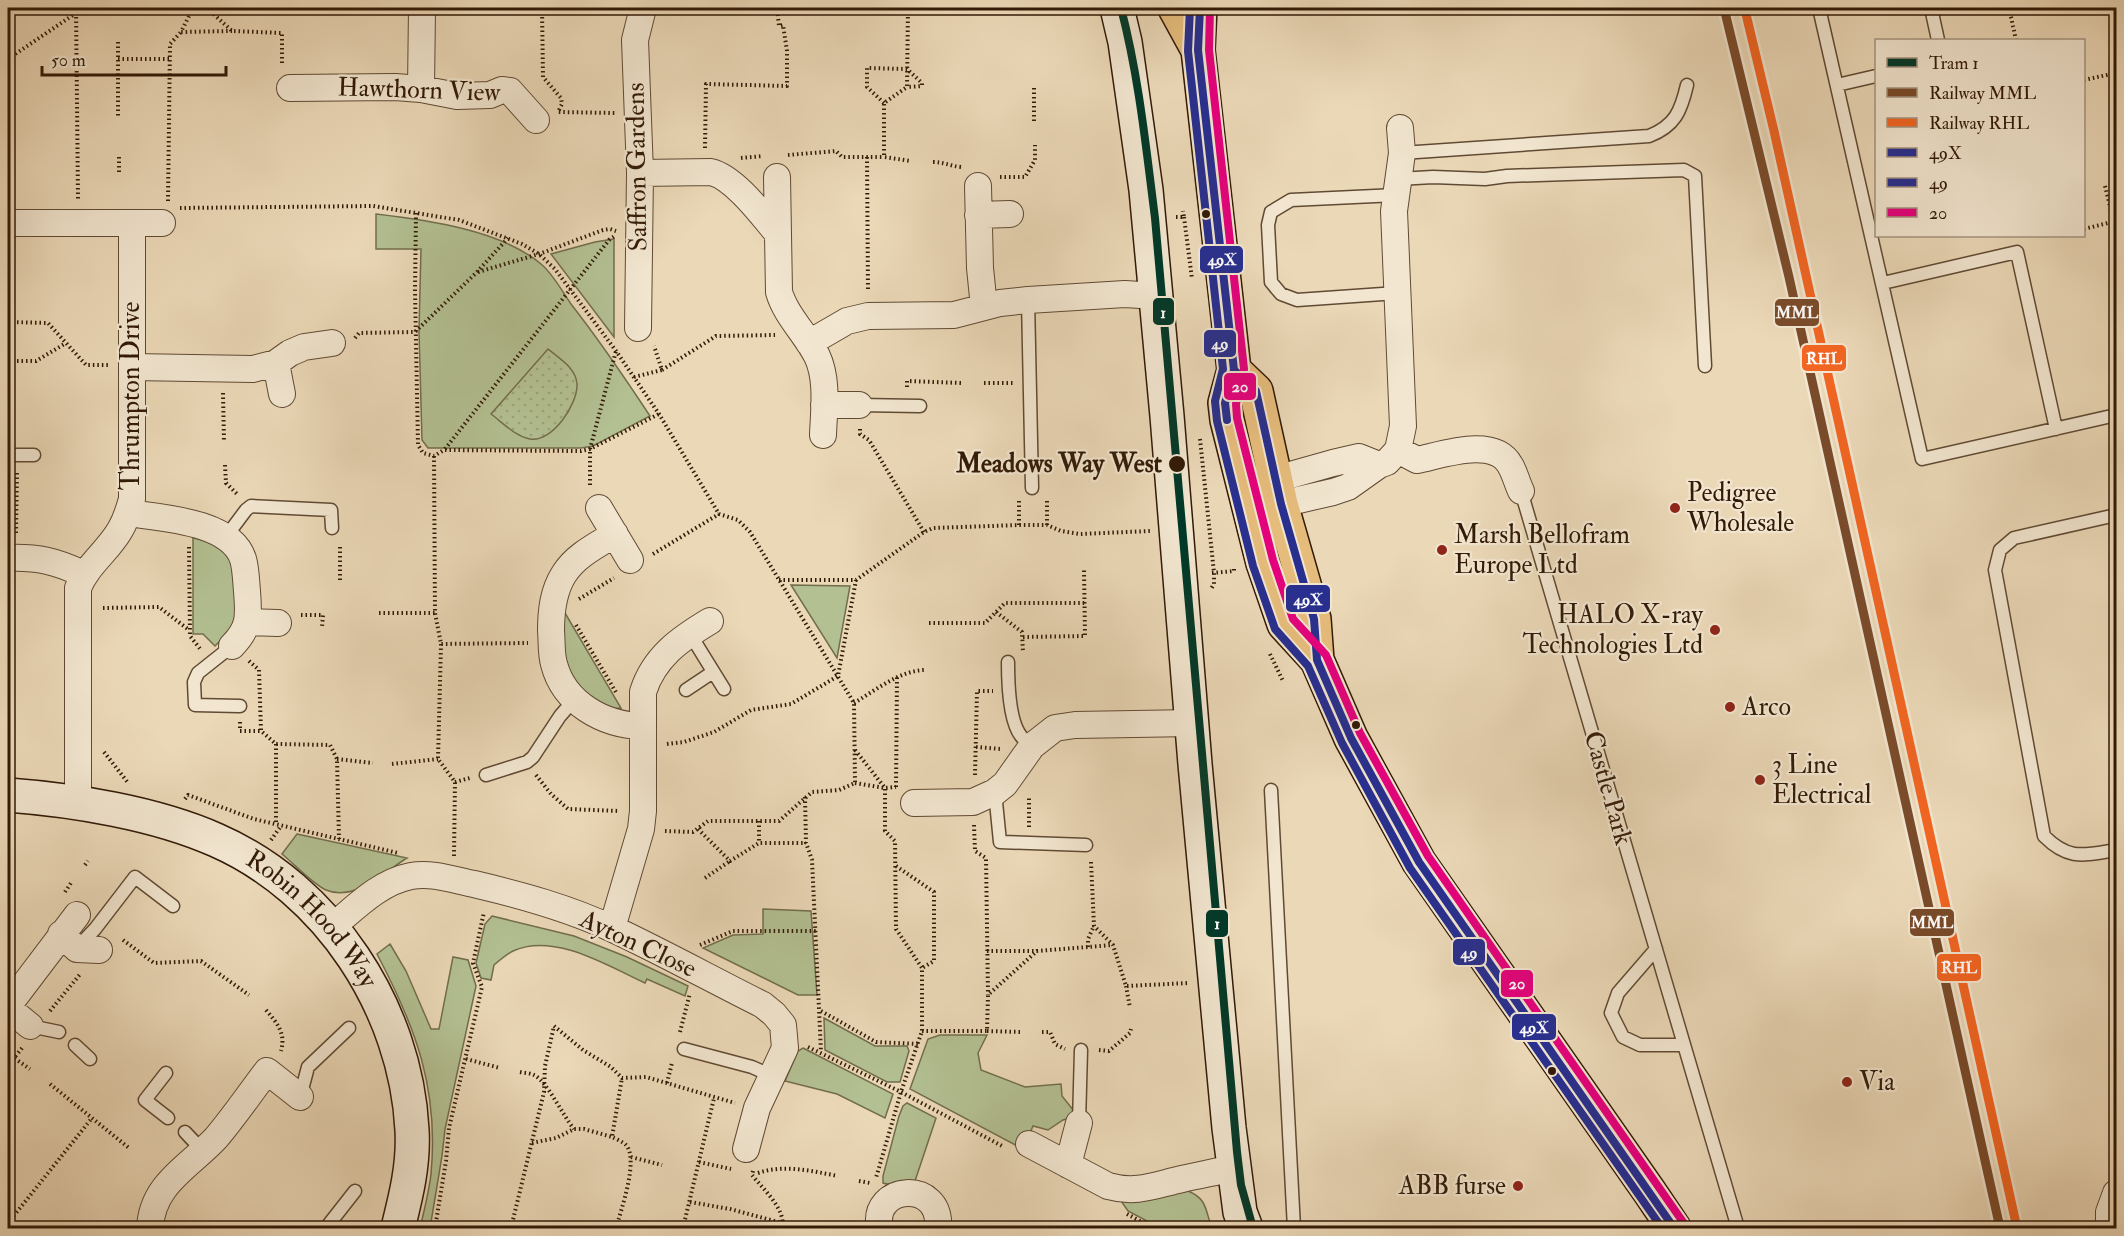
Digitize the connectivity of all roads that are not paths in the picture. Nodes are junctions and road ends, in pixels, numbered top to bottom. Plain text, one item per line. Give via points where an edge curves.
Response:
1 (422, 8) edge
2 (643, 8) edge
3 (1117, 8) edge
4 (1175, 8) edge
5 (1200, 8) edge
6 (1819, 8) edge
7 (1931, 8) edge
8 (1938, 39) edge
9 (1198, 50) junction
10 (1875, 76) edge
11 (1687, 85) dead end
12 (1837, 86) junction
13 (290, 88) road end
14 (421, 89) junction
15 (536, 120) dead end
16 (1401, 141) joint
17 (773, 163) road end
18 (640, 173) junction
19 (983, 181) road end
20 (1397, 187) junction
21 (170, 212) road end
22 (1010, 214) dead end
23 (978, 215) junction
24 (13, 223) dead end
25 (132, 223) junction
26 (778, 234) junction
27 (1883, 283) junction
28 (1397, 293) junction
29 (1156, 296) junction
30 (1028, 300) junction
31 (984, 307) junction
32 (638, 328) road end
33 (806, 339) junction
34 (332, 343) road end
35 (276, 363) junction
36 (1705, 366) dead end
37 (132, 367) junction
38 (1234, 370) junction
39 (282, 394) dead end
40 (824, 405) junction
41 (859, 405) joint
42 (920, 406) dead end
43 (2116, 415) edge
44 (2056, 429) junction
45 (823, 435) dead end
46 (12, 455) edge
47 (34, 455) dead end
48 (1388, 457) junction
49 (1032, 488) dead end
50 (1278, 491) junction
51 (1521, 491) joint
52 (1247, 498) junction
53 (599, 508) road end
54 (128, 513) junction
55 (2116, 515) edge
56 (332, 528) road end
57 (615, 534) junction
58 (225, 538) junction
59 (12, 558) edge
60 (630, 560) dead end
61 (83, 574) junction
62 (248, 622) junction
63 (278, 623) dead end
64 (700, 628) joint
65 (232, 646) joint
66 (1317, 660) junction
67 (1008, 662) dead end
68 (713, 672) junction
69 (724, 689) dead end
70 (686, 690) dead end
71 (574, 700) junction
72 (240, 706) dead end
73 (1193, 723) junction
74 (640, 732) junction
75 (1032, 746) junction
76 (486, 775) dead end
77 (1270, 790) dead end
78 (8, 795) edge
79 (984, 797) junction
80 (78, 803) junction
81 (914, 803) dead end
82 (1086, 845) road end
83 (2116, 850) edge
84 (173, 906) dead end
85 (77, 915) dead end
86 (332, 927) junction
87 (612, 928) junction
88 (79, 944) junction
89 (1656, 949) junction
90 (8, 1007) edge
91 (34, 1026) joint
92 (349, 1028) dead end
93 (59, 1032) dead end
94 (681, 1044) road end
95 (75, 1046) dead end
96 (1684, 1046) junction
97 (1081, 1050) dead end
98 (90, 1059) dead end
99 (166, 1073) dead end
100 (772, 1076) junction
101 (300, 1098) joint
102 (168, 1118) dead end
103 (1079, 1123) joint
104 (1029, 1144) road end
105 (746, 1149) road end
106 (1068, 1165) junction
107 (1233, 1168) junction
108 (355, 1191) dead end
109 (2116, 1193) edge
110 (150, 1228) edge
111 (326, 1228) edge
112 (398, 1228) edge
113 (879, 1228) edge
114 (938, 1228) edge
115 (1246, 1228) edge
116 (1294, 1228) edge
117 (1674, 1228) edge
118 (1738, 1228) edge
119 (2109, 1228) edge

1 - 14 street
2 - 18 street, Saffron Gardens via 635,40
3 - 29 street via 1136,108
4 - 9 main road
5 - 9 main road
6 - 12 lane
7 - 8 lane
9 - 38 main road
10 - 12 lane
11 - 16 lane via 1672,123 1649,136
12 - 27 lane
13 - 14 street, Hawthorn View
14 - 15 street, Hawthorn View via 456,96 510,91
16 - 20 street
17 - 26 street
18 - 26 street via 719,174
18 - 32 street, Saffron Gardens
19 - 23 street
20 - 28 street
20 - 28 lane via 1291,200 1271,212 1268,225 1271,282 1281,294 1297,300
20 - 36 lane via 1433,177 1485,179 1690,172 1695,176 1699,217
21 - 25 street
22 - 23 street
23 - 31 street
24 - 25 street
25 - 37 street, Thrumpton Drive
26 - 33 street via 779,292
27 - 44 lane via 1922,459
27 - 44 lane via 2017,252
28 - 48 street via 1403,426
29 - 30 street
29 - 73 street
30 - 31 street
30 - 49 lane
31 - 33 street via 954,315 868,316
33 - 40 street via 824,378
34 - 35 street via 304,347
35 - 37 street via 254,369
35 - 39 street
37 - 54 street, Thrumpton Drive via 132,499
38 - 50 main road via 1256,391
38 - 52 main road via 1225,403
40 - 41 street
40 - 45 street
41 - 42 lane
43 - 44 lane
46 - 47 lane
48 - 50 street, Castle Park via 1359,457
48 - 51 street, Castle Park via 1417,460 1475,448 1496,452 1509,463
50 - 52 street
50 - 66 main road via 1314,619
51 - 89 lane, Castle Park
52 - 66 main road via 1284,624
53 - 57 street
54 - 58 street via 189,522
54 - 61 street, Thrumpton Drive via 119,532
55 - 83 lane via 2014,538 2000,550 1995,570 2044,836 2056,848 2078,856
56 - 58 lane via 331,510 251,506
57 - 60 street
57 - 71 street via 577,559 555,590 554,663
58 - 62 street via 242,558
59 - 61 street via 54,561
61 - 80 street, Thrumpton Drive via 76,608
62 - 63 street
62 - 65 street
64 - 68 lane
64 - 74 street via 664,654 648,676
65 - 72 lane via 198,673 194,682 195,705
66 - 117 main road via 1351,738 1419,862
67 - 75 lane via 1008,692 1017,729
68 - 69 lane
68 - 70 lane
71 - 74 street via 603,718
71 - 76 lane via 533,757
73 - 75 street via 1075,725 1055,728
73 - 107 street
74 - 87 street via 642,820
75 - 79 street via 1005,784
77 - 116 lane
78 - 80 street, Robin Hood Way
79 - 81 street
79 - 82 lane via 1000,842
80 - 86 street, Robin Hood Way via 184,827 216,840 279,878
84 - 88 lane via 135,877
85 - 88 street
86 - 87 street, Ayton Close via 391,881 420,874 490,888
86 - 112 street, Robin Hood Way via 365,974 389,1023 402,1064 410,1111 412,1160
87 - 100 street, Ayton Close via 774,1014 783,1025 785,1037 783,1055
88 - 90 street
89 - 96 lane, Castle Park
89 - 96 lane via 1618,993 1611,1013 1623,1038 1641,1045
90 - 91 street
91 - 93 lane
92 - 101 lane via 308,1067
94 - 100 lane
95 - 98 lane
96 - 118 lane, Castle Park
97 - 103 lane
99 - 102 lane via 145,1100
100 - 105 street via 757,1108
101 - 110 street via 267,1071 215,1139 194,1141 155,1203
103 - 106 street
104 - 106 street
106 - 107 street via 1121,1189 1158,1187
107 - 115 street
108 - 111 lane
109 - 119 street via 2109,1212
113 - 114 street via 880,1212 887,1201 912,1192 926,1198 935,1209

